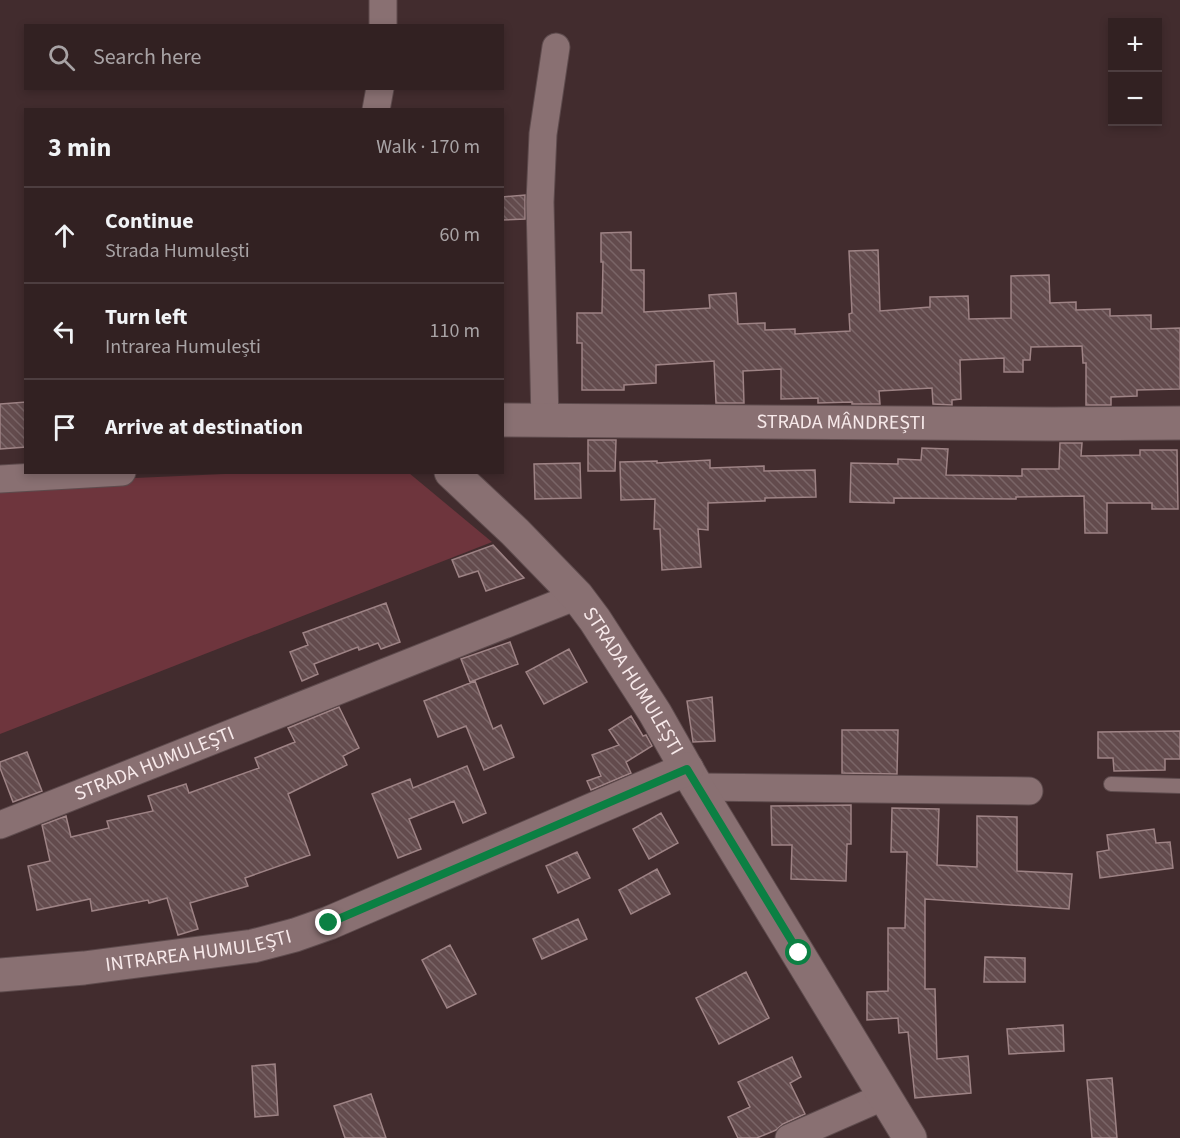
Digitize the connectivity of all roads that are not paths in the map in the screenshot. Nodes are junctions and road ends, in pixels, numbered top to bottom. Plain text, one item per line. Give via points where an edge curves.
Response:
1 (383, 0) edge
2 (383, 24) edge
3 (556, 47) dead end
4 (380, 90) edge
5 (376, 108) edge
6 (504, 420) edge
7 (545, 421) junction
8 (1180, 423) edge
9 (87, 474) edge
10 (453, 474) edge
11 (0, 479) edge
12 (577, 596) junction
13 (692, 778) junction
14 (1111, 784) dead end
15 (1180, 786) edge
16 (1029, 791) dead end
17 (0, 825) edge
18 (0, 975) edge
19 (885, 1096) junction
20 (789, 1138) edge
21 (910, 1138) edge

1 - 2 street
3 - 7 street via 543,134 540,202
4 - 5 street
6 - 7 street, STRADA MÂNDREȘTI
7 - 8 street, STRADA MÂNDREȘTI
9 - 11 street
10 - 12 street, STRADA HUMULEȘTI
12 - 13 street, STRADA HUMULEȘTI via 655,712
12 - 17 street, STRADA HUMULEȘTI
13 - 16 street
13 - 18 street, INTRAREA HUMULEȘTI via 295,935 212,952
13 - 19 street, STRADA HUMULEȘTI
14 - 15 lane
19 - 20 street
19 - 21 street, STRADA HUMULEȘTI

